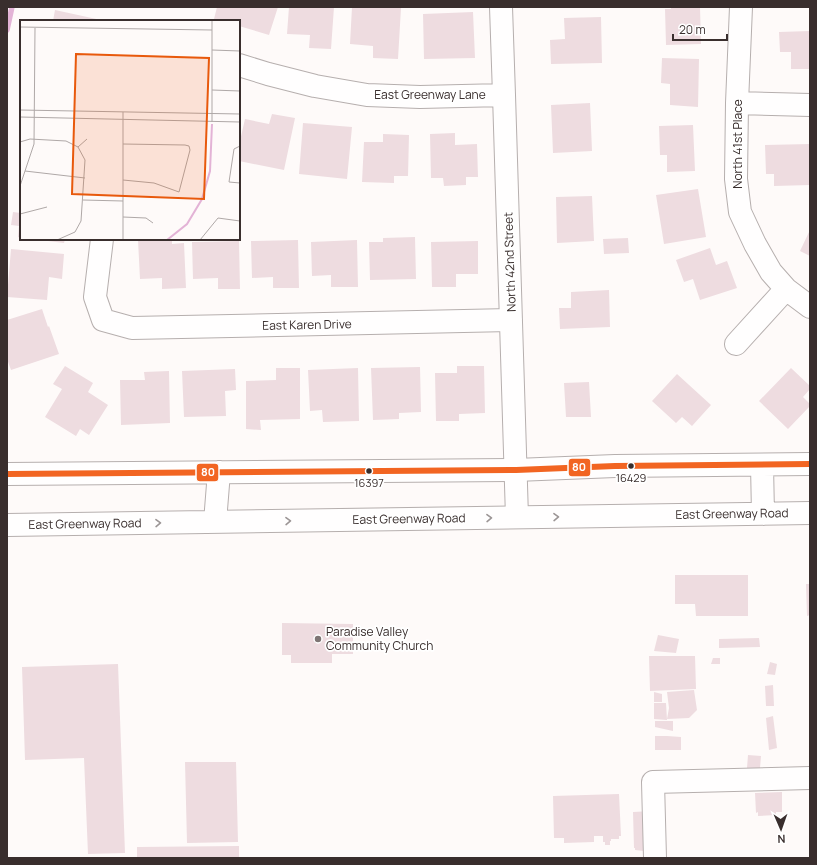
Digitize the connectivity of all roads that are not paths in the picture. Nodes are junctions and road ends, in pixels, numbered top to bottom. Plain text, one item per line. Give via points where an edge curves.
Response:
1 (500, 7) edge
2 (741, 7) edge
3 (240, 65) edge
4 (504, 95) junction
5 (737, 103) junction
6 (810, 105) edge
7 (102, 240) edge
8 (786, 289) junction
9 (810, 307) edge
10 (511, 320) junction
11 (736, 344) dead end
12 (810, 464) edge
13 (762, 465) junction
14 (516, 470) junction
15 (218, 472) junction
16 (7, 474) edge
17 (810, 513) edge
18 (763, 514) junction
19 (517, 517) junction
20 (215, 522) junction
21 (7, 525) edge
22 (810, 778) edge
23 (655, 858) edge

1 - 4 street, North 42nd Street
2 - 5 street, North 41st Place
3 - 4 street, East Greenway Lane via 315,86 367,95
4 - 10 street, North 42nd Street
5 - 6 street
5 - 8 street, North 41st Place via 736,179 740,212 771,272
7 - 10 street, East Karen Drive via 95,297 103,320 132,328
8 - 9 street
8 - 11 street
10 - 14 street, North 42nd Street
12 - 13 street
13 - 14 street
13 - 18 street
14 - 15 street
14 - 19 street, North 42nd Street
15 - 16 street
15 - 20 street
17 - 18 street, East Greenway Road
19 -> 18 street, East Greenway Road
20 -> 19 street, East Greenway Road
21 -> 20 street, East Greenway Road
22 - 23 street via 653,782

